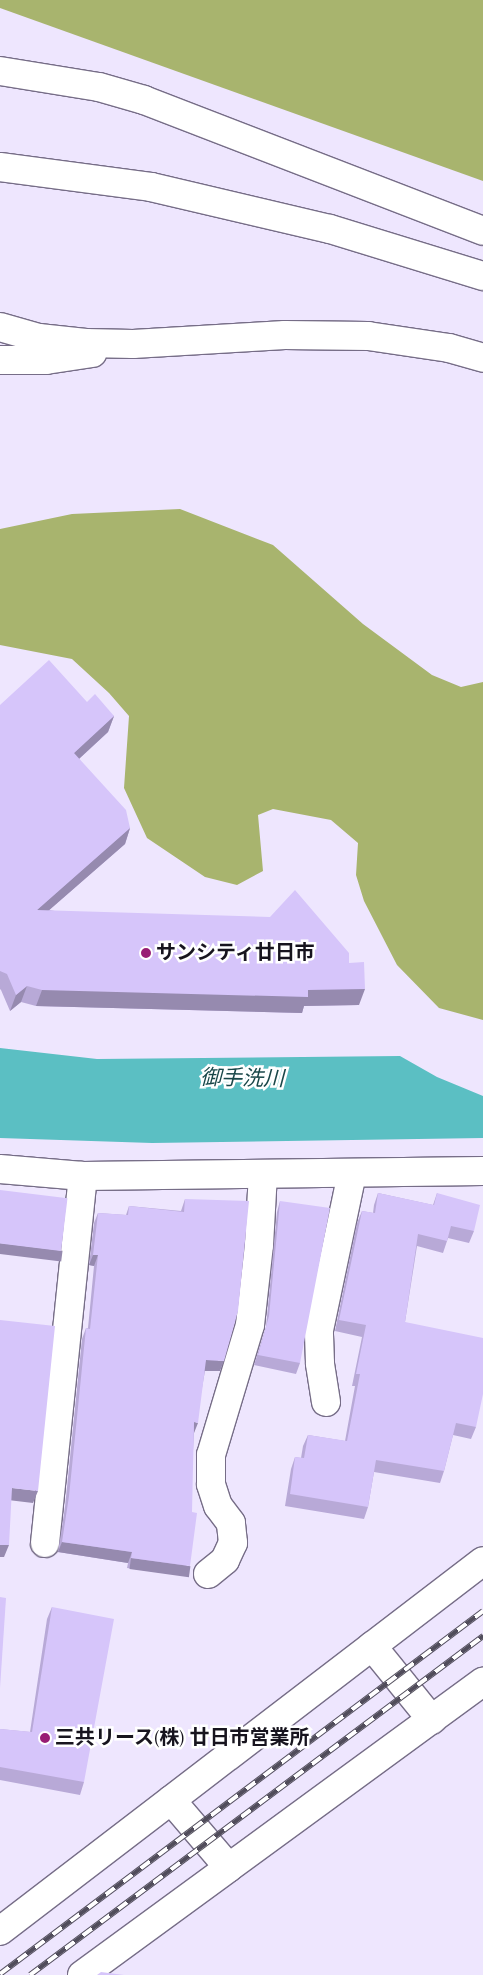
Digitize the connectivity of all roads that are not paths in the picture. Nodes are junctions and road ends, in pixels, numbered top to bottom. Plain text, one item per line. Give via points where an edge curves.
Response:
1 (0, 71) edge
2 (0, 167) edge
3 (444, 216) junction
4 (483, 231) edge
5 (483, 245) edge
6 (483, 276) edge
7 (0, 327) edge
8 (132, 344) junction
9 (483, 358) edge
10 (0, 360) edge
11 (0, 1169) edge
12 (483, 1171) edge
13 (352, 1173) junction
14 (263, 1174) junction
15 (83, 1176) junction
16 (326, 1402) dead end
17 (45, 1543) dead end
18 (483, 1561) edge
19 (208, 1574) dead end
20 (372, 1646) junction
21 (483, 1681) edge
22 (432, 1720) junction
23 (171, 1800) junction
24 (229, 1868) junction
25 (0, 1931) edge
26 (82, 1975) edge

1 - 3 main road via 99,87 144,100
2 - 6 main road via 151,187 330,229
3 - 4 main road
3 - 5 main road
7 - 8 main road via 39,338 86,344
8 - 9 main road via 285,335 368,336 449,348
8 - 10 main road via 46,360
11 - 15 main road
12 - 13 main road
13 - 14 main road
13 - 16 main road via 319,1330
14 - 15 main road
14 - 19 main road via 250,1325 211,1455 211,1484 218,1506 231,1523 233,1543 224,1560
15 - 17 main road
18 - 20 main road
20 - 22 main road
20 - 23 main road
21 - 22 main road
22 - 24 main road
23 - 24 main road
23 - 25 main road
24 - 26 main road

